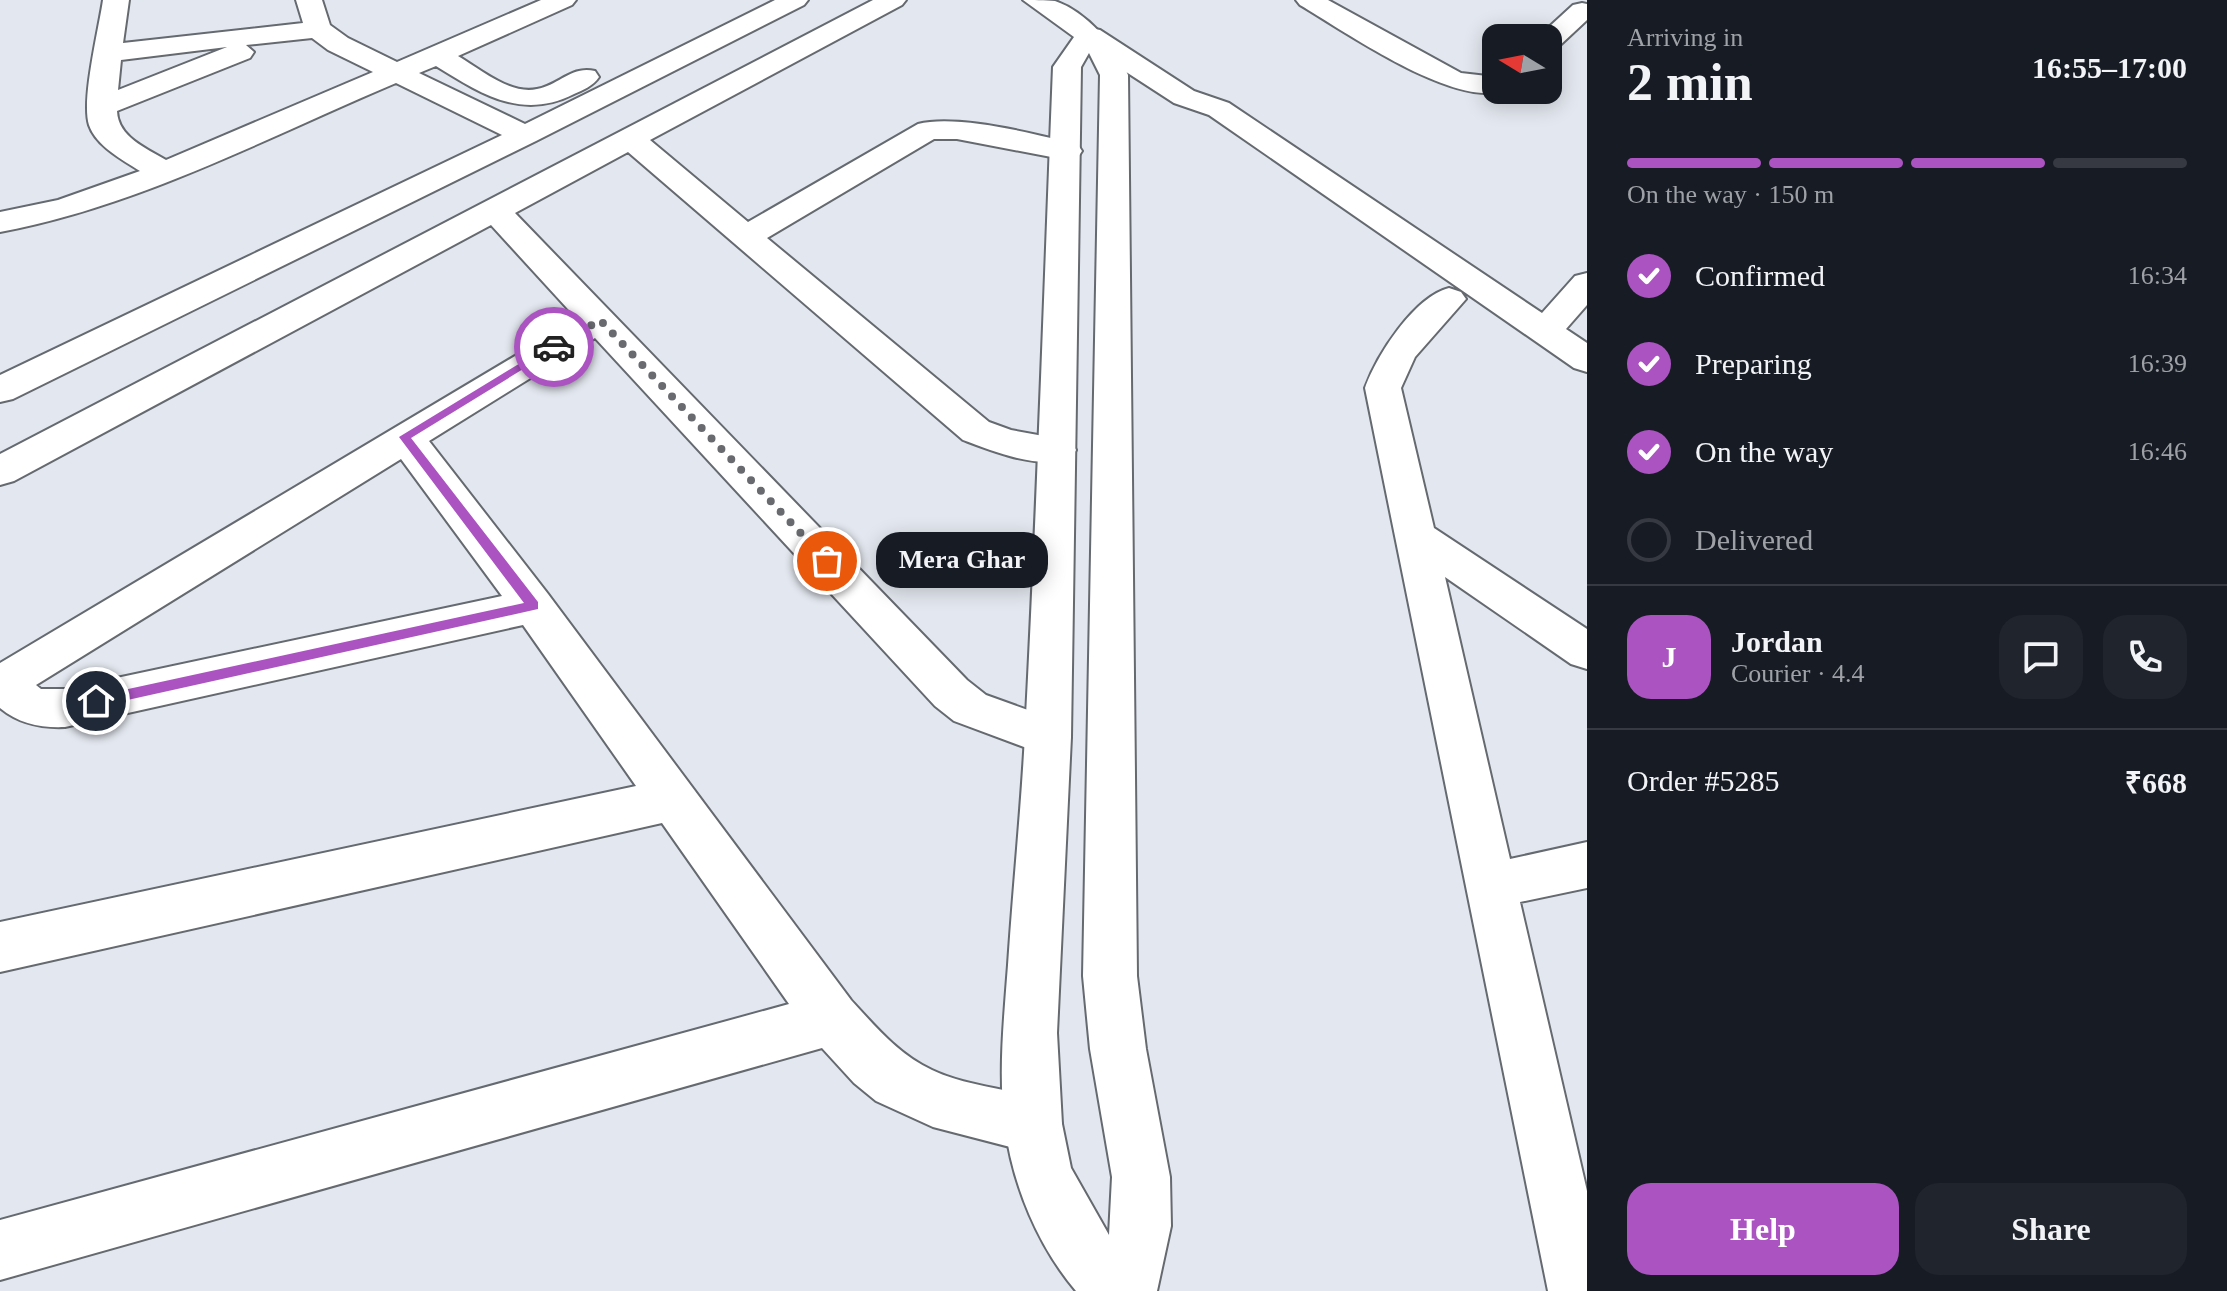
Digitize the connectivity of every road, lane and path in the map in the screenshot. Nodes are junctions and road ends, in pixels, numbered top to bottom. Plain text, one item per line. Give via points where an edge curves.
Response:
1 (116, 0) edge
2 (309, 0) edge
3 (563, 0) edge
4 (739, 0) edge
5 (795, 0) edge
6 (893, 0) edge
7 (1036, 0) edge
8 (1309, 0) edge
9 (1576, 9) edge
10 (1562, 25) edge
11 (306, 30) junction
12 (1090, 36) junction
13 (108, 53) junction
14 (439, 56) junction
15 (395, 72) junction
16 (1482, 85) edge
17 (1184, 97) junction
18 (104, 106) junction
19 (526, 135) junction
20 (630, 139) junction
21 (1067, 151) junction
22 (163, 172) junction
23 (494, 210) junction
24 (0, 222) edge
25 (747, 236) junction
26 (1587, 283) edge
27 (1449, 299) junction
28 (600, 320) junction
29 (1545, 332) junction
30 (1587, 360) edge
31 (0, 390) edge
32 (1587, 394) edge
33 (405, 437) junction
34 (1057, 450) junction
35 (0, 471) edge
36 (1414, 535) junction
37 (533, 606) junction
38 (1587, 652) edge
39 (2, 684) edge
40 (1048, 737) junction
41 (674, 799) junction
42 (1587, 865) edge
43 (1491, 886) junction
44 (0, 947) edge
45 (832, 1019) junction
46 (1033, 1124) junction
47 (0, 1250) edge
48 (1117, 1291) edge
49 (1126, 1291) edge
50 (1579, 1291) edge

1 - 13 street
2 - 11 street
3 - 14 street
4 - 14 street via 536,99 510,95
5 - 19 street
6 - 20 street
7 - 12 street
8 - 16 street via 1451,79
9 - 10 street
11 - 13 street
11 - 15 street
11 - 18 street
12 - 17 street
12 - 21 street via 1067,67
12 - 49 street via 1114,75 1110,976 1141,1177 1141,1226
13 - 18 street
14 - 15 street
15 - 19 street
15 - 22 street
17 - 27 street via 1193,116
17 - 29 street via 1219,109
18 - 22 street via 104,125 111,136
19 - 31 street
20 - 23 street
20 - 25 street
21 - 25 street via 957,130 928,130
21 - 34 street
22 - 24 street via 84,204
23 - 28 street
23 - 35 street
25 - 34 street via 976,431
26 - 29 street
27 - 32 street
27 - 36 street via 1400,348 1383,388
28 - 33 street
28 - 40 street via 951,693 970,708
29 - 30 street
33 - 37 street
33 - 39 street
34 - 40 street
36 - 38 street
36 - 43 street
37 - 39 street via 65,708 37,710
37 - 41 street
40 - 46 street via 1030,1033
41 - 44 street
41 - 45 street
42 - 43 street
43 - 50 street
45 - 46 street via 880,1070 911,1091
45 - 47 street
46 - 48 street via 1042,1172 1060,1212 1085,1254

